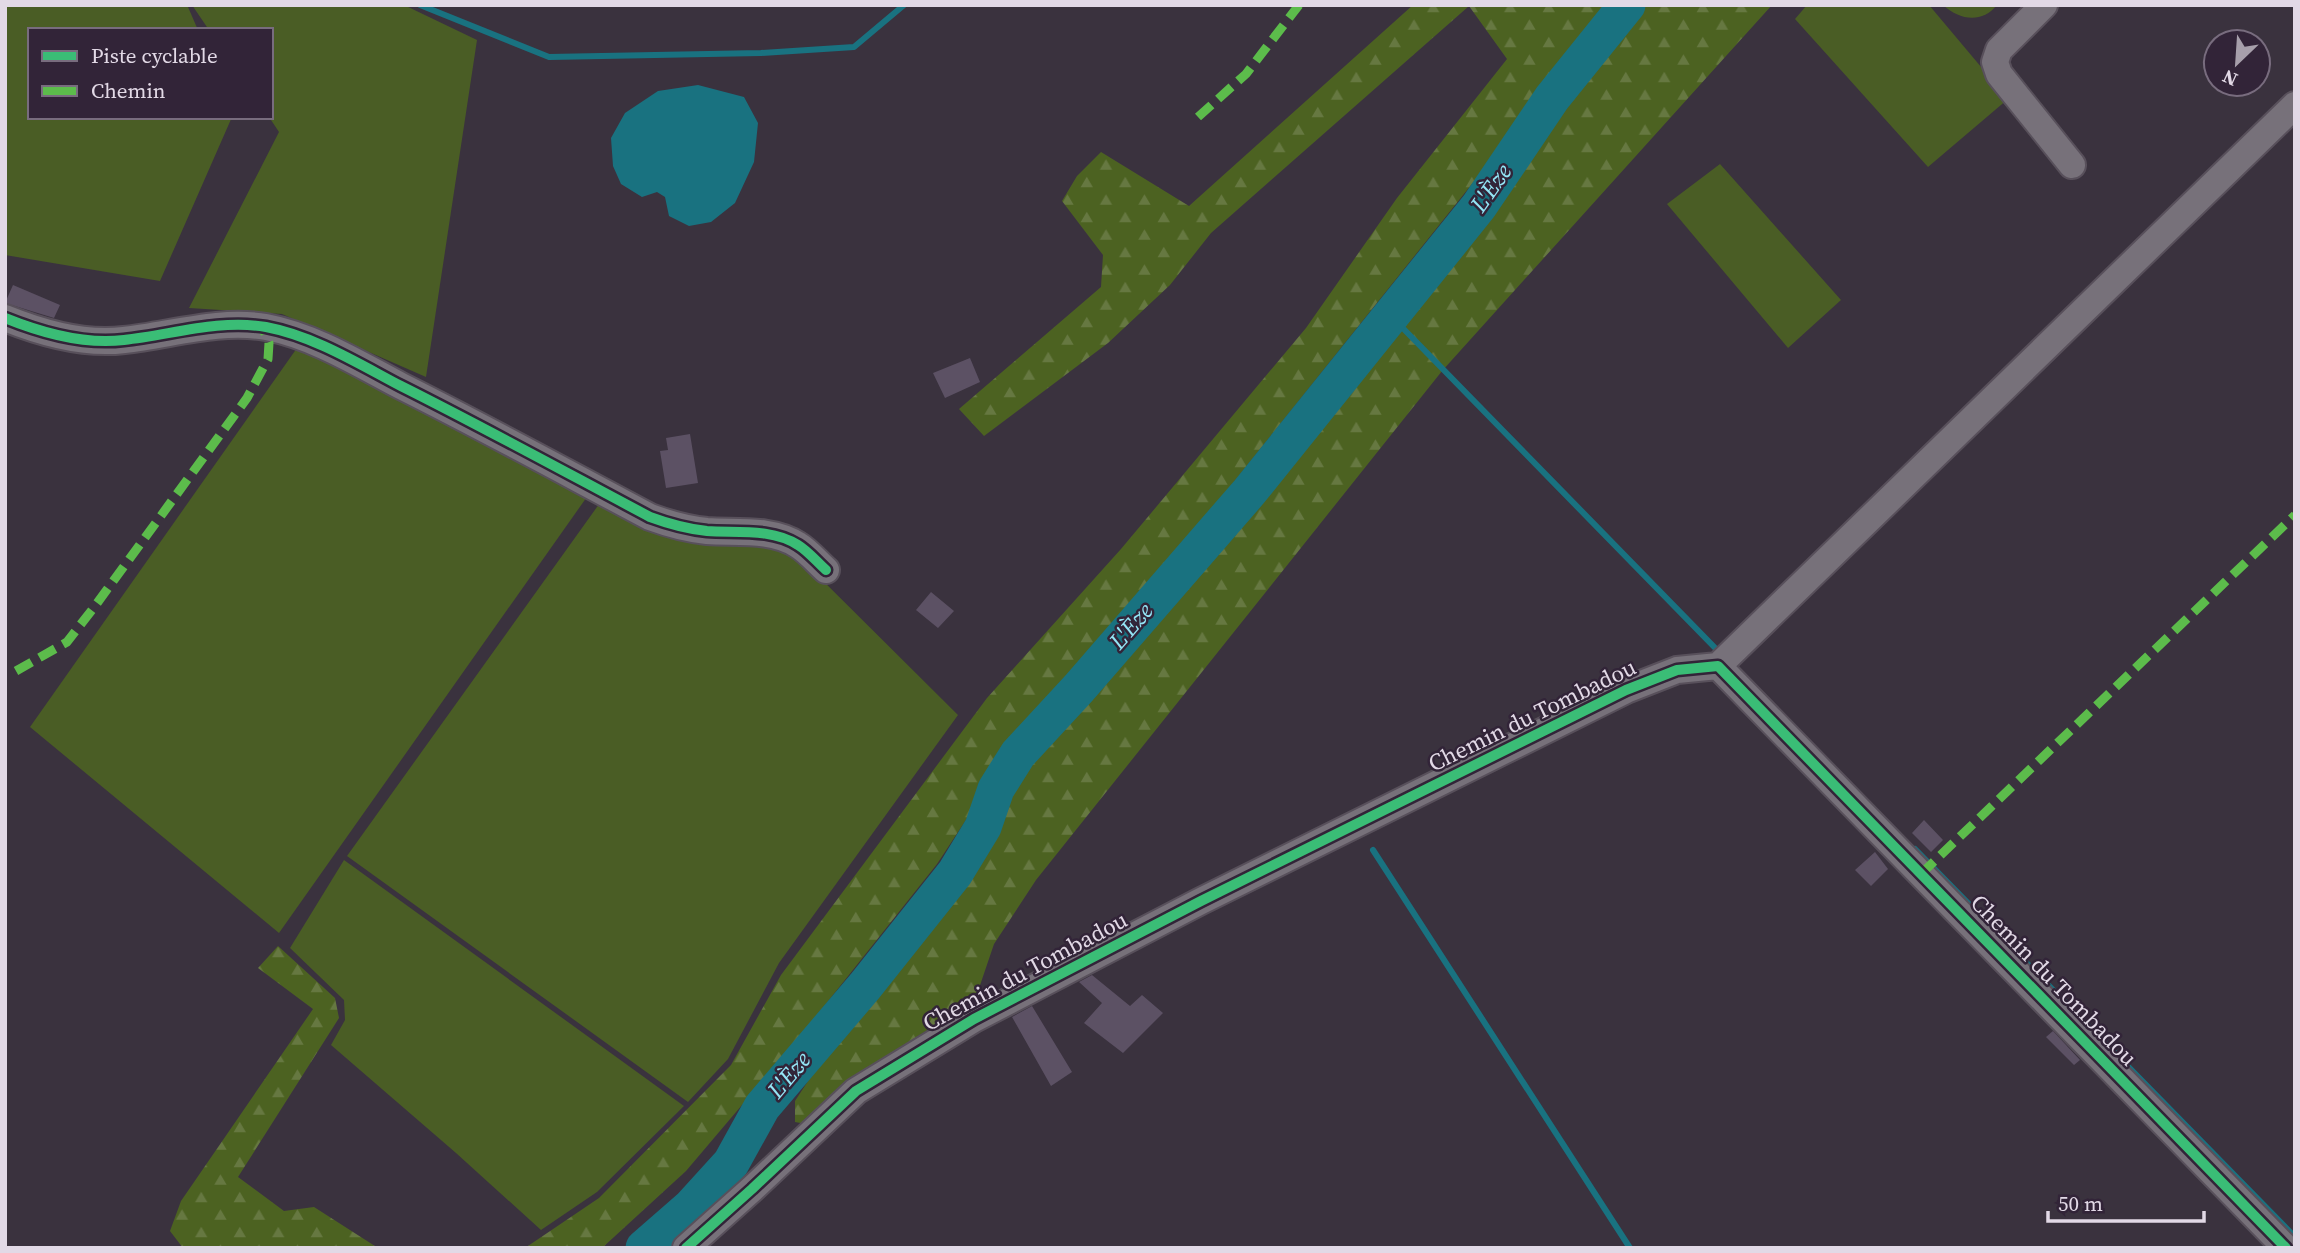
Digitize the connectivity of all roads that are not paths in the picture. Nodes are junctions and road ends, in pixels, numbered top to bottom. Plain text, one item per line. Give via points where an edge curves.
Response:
1 (2045, 5) edge
2 (2295, 105) edge
3 (2071, 165) dead end
4 (5, 318) edge
5 (826, 570) dead end
6 (1718, 666) junction
7 (685, 1248) edge
8 (2286, 1248) edge

1 - 3 street via 1999,50 1995,62 1999,74
2 - 6 street
4 - 5 street via 64,337 99,340 122,341 229,325 279,330 328,348 650,517 671,526 783,538
6 - 7 street, Chemin du Tombadou via 1677,670 1626,690 1200,901 974,1019 856,1091
6 - 8 street, Chemin du Tombadou

